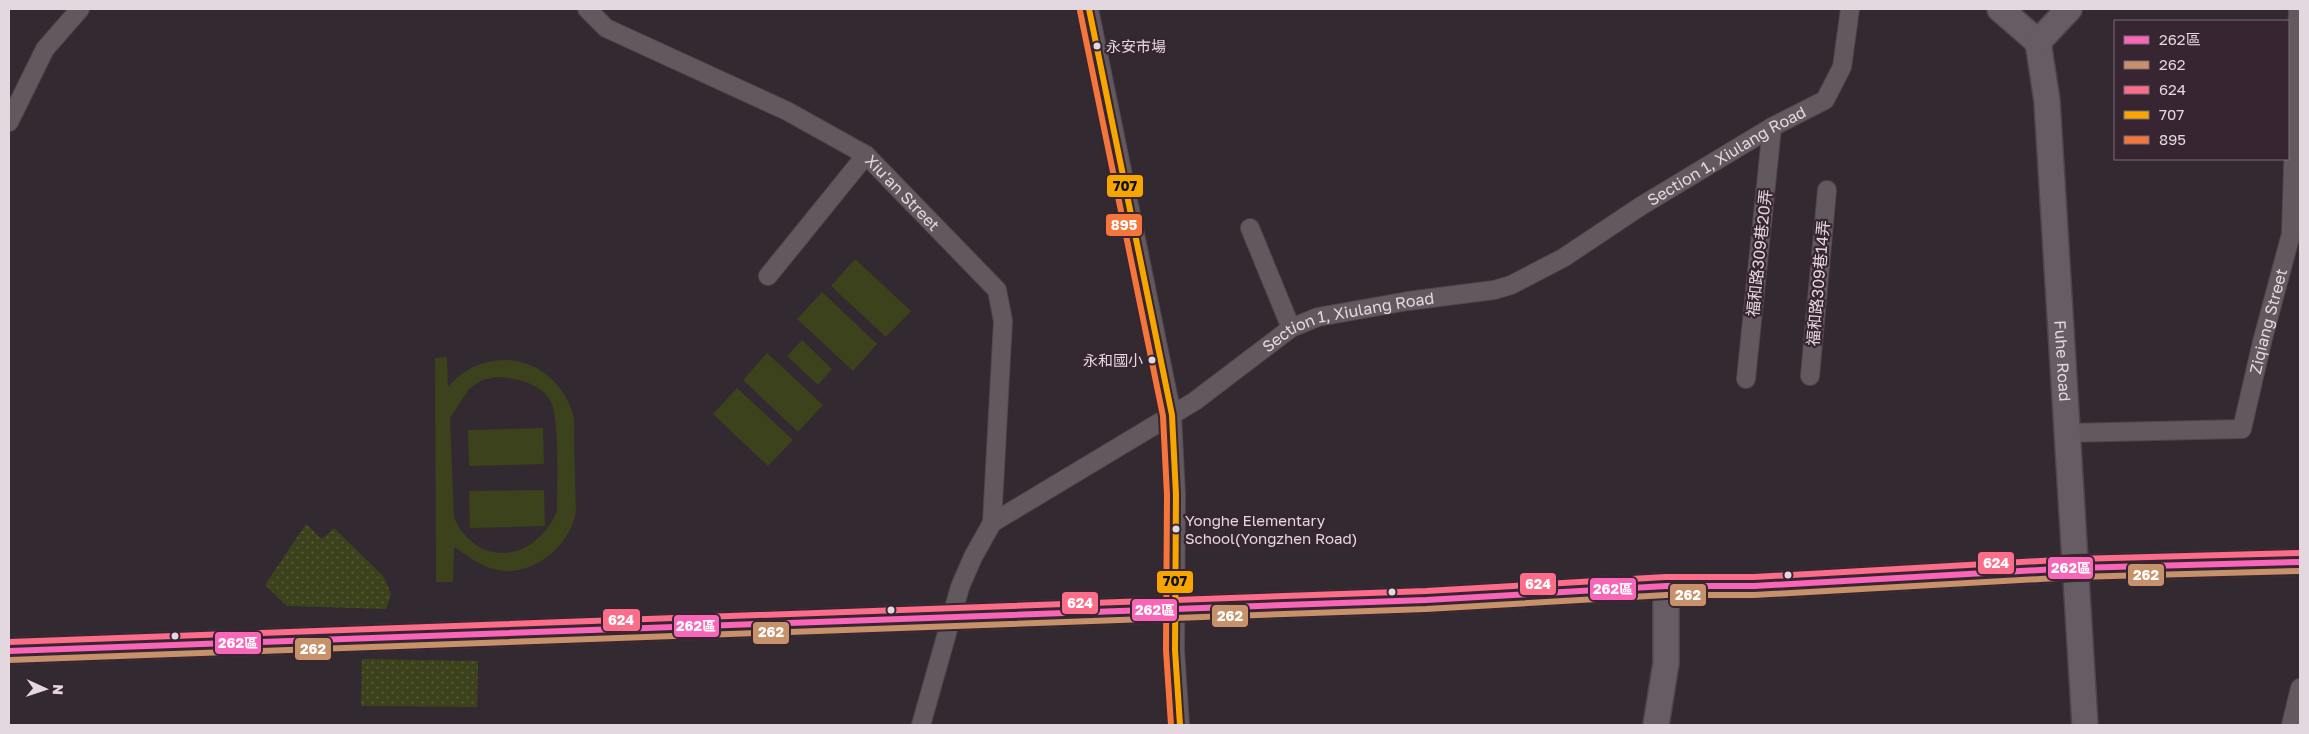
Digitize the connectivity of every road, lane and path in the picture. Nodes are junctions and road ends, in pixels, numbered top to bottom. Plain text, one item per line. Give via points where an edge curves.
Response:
1 (80, 9) edge
2 (587, 9) edge
3 (1089, 9) edge
4 (1850, 9) edge
5 (2000, 9) edge
6 (2069, 9) edge
7 (2298, 9) edge
8 (2038, 42) junction
9 (9, 122) edge
10 (1772, 127) junction
11 (866, 155) junction
12 (1827, 190) dead end
13 (1250, 228) dead end
14 (768, 276) dead end
15 (1291, 328) junction
16 (1810, 376) dead end
17 (1746, 379) dead end
18 (1172, 415) junction
19 (2067, 433) junction
20 (992, 523) junction
21 (2300, 562) edge
22 (2075, 568) junction
23 (1666, 586) junction
24 (1175, 608) junction
25 (951, 616) junction
26 (9, 651) edge
27 (2300, 688) edge
28 (921, 725) edge
29 (1180, 725) edge
30 (1656, 725) edge
31 (2085, 725) edge
32 (2291, 725) edge

1 - 9 street via 45,49
2 - 11 street, Xiu'an Street via 606,28 788,111
3 - 18 street
4 - 10 street, Section 1, Xiulang Road via 1842,67 1825,100
5 - 8 street
6 - 8 street
7 - 19 street, Ziqiang Street via 2292,234 2242,429
8 - 19 street, Fuhe Road via 2047,101
10 - 15 street, Section 1, Xiulang Road via 1641,206 1563,258 1511,285 1318,317
10 - 17 street, 福和路309巷20弄
11 - 14 street
11 - 20 street, Xiu'an Street via 997,290 1003,321
12 - 16 street, 福和路309巷14弄
13 - 15 street
15 - 18 street, Section 1, Xiulang Road
18 - 20 street, Section 1, Xiulang Road
18 - 24 street via 1176,495
19 - 22 street, Fuhe Road
20 - 25 street, Section 1, Xiulang Road via 973,557
21 - 22 street
22 - 23 street via 1754,586
22 - 31 street, Fuhe Road
23 - 24 street via 1426,600
23 - 30 street via 1666,663
24 - 25 street
24 - 29 street
25 - 26 street
25 - 28 street, Section 1, Xiulang Road
27 - 32 street

